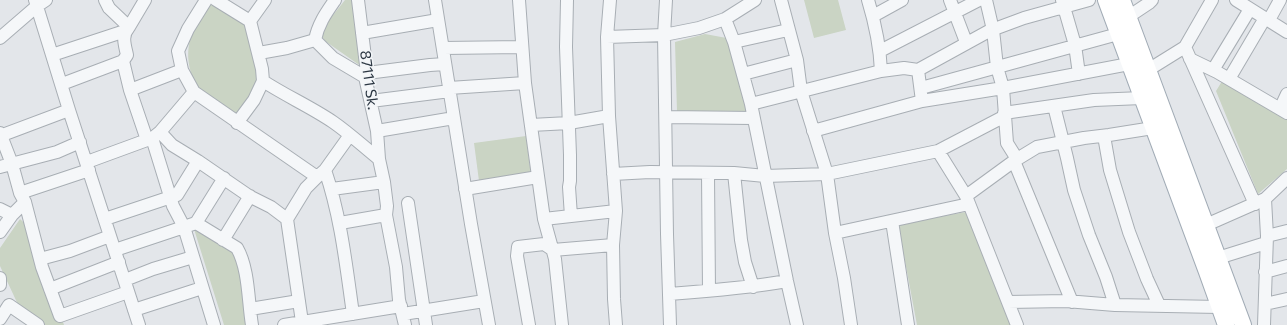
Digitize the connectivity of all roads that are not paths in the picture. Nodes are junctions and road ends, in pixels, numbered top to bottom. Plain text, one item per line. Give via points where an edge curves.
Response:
1 (105, 0) edge
2 (145, 0) edge
3 (206, 0) edge
4 (216, 0) edge
5 (266, 0) edge
6 (335, 0) edge
7 (358, 0) edge
8 (435, 0) edge
9 (519, 0) edge
10 (567, 0) edge
11 (610, 0) edge
12 (666, 0) edge
13 (755, 0) edge
14 (781, 0) edge
15 (868, 0) edge
16 (902, 0) edge
17 (950, 0) edge
18 (979, 0) edge
19 (986, 0) edge
20 (1090, 0) edge
21 (1106, 0) edge
22 (1122, 0) edge
23 (1152, 0) edge
24 (1212, 0) edge
25 (1238, 0) edge
26 (1280, 0) edge
27 (39, 2) edge
28 (1063, 3) edge
29 (1250, 9) junction
30 (955, 12) junction
31 (873, 16) junction
32 (1128, 17) junction
33 (725, 19) junction
34 (1267, 19) junction
35 (438, 20) junction
36 (250, 21) junction
37 (127, 29) junction
38 (788, 30) junction
39 (993, 30) junction
40 (1287, 32) edge
41 (362, 33) junction
42 (1118, 34) junction
43 (664, 35) junction
44 (608, 37) junction
45 (0, 38) edge
46 (315, 40) junction
47 (734, 42) junction
48 (966, 42) junction
49 (1075, 45) junction
50 (522, 47) junction
51 (1185, 47) junction
52 (443, 48) junction
53 (880, 51) junction
54 (259, 53) junction
55 (52, 55) junction
56 (1190, 59) junction
57 (797, 60) junction
58 (123, 61) junction
59 (445, 64) junction
60 (1129, 64) junction
61 (997, 67) junction
62 (182, 70) junction
63 (918, 70) junction
64 (1148, 70) junction
65 (1213, 70) junction
66 (881, 71) junction
67 (743, 74) junction
68 (1079, 74) junction
69 (366, 75) junction
70 (1229, 79) junction
71 (263, 81) junction
72 (525, 83) junction
73 (62, 84) junction
74 (921, 88) junction
75 (1003, 88) junction
76 (130, 90) junction
77 (449, 90) junction
78 (801, 91) junction
79 (194, 92) junction
80 (1287, 94) edge
81 (1142, 98) junction
82 (371, 101) junction
83 (922, 101) junction
84 (751, 104) junction
85 (1054, 106) junction
86 (69, 110) junction
87 (1283, 111) edge
88 (1005, 115) junction
89 (609, 116) junction
90 (454, 118) junction
91 (666, 118) junction
92 (753, 118) junction
93 (237, 123) junction
94 (569, 123) junction
95 (531, 125) junction
96 (1153, 128) junction
97 (377, 131) junction
98 (813, 131) junction
99 (350, 134) junction
100 (0, 135) edge
101 (1104, 136) junction
102 (153, 137) junction
103 (80, 142) junction
104 (1064, 142) junction
105 (938, 151) junction
106 (379, 159) junction
107 (1015, 160) junction
108 (198, 161) junction
109 (6, 165) edge
110 (88, 166) junction
111 (666, 173) junction
112 (734, 173) junction
113 (321, 174) junction
114 (613, 174) junction
115 (708, 174) junction
116 (827, 174) junction
117 (765, 176) junction
118 (538, 177) junction
119 (224, 178) junction
120 (1287, 178) edge
121 (384, 182) junction
122 (332, 189) junction
123 (465, 189) junction
124 (250, 196) junction
125 (170, 197) junction
126 (23, 198) junction
127 (968, 200) junction
128 (1260, 201) junction
129 (408, 203) dead end
130 (0, 209) edge
131 (616, 211) junction
132 (12, 215) junction
133 (386, 215) junction
134 (571, 216) junction
135 (105, 219) junction
136 (286, 219) junction
137 (544, 219) junction
138 (892, 221) junction
139 (196, 223) junction
140 (340, 223) junction
141 (1206, 225) junction
142 (184, 227) junction
143 (1287, 231) edge
144 (0, 232) edge
145 (835, 233) junction
146 (110, 236) junction
147 (223, 240) junction
148 (1266, 240) junction
149 (613, 245) junction
150 (115, 250) junction
151 (553, 250) junction
152 (193, 257) junction
153 (1218, 258) junction
154 (40, 259) junction
155 (119, 262) junction
156 (1287, 266) edge
157 (1265, 272) junction
158 (0, 278) edge
159 (125, 280) junction
160 (787, 281) junction
161 (0, 285) edge
162 (753, 287) junction
163 (50, 288) junction
164 (202, 288) junction
165 (709, 291) junction
166 (128, 292) junction
167 (669, 294) junction
168 (1287, 299) edge
169 (299, 301) junction
170 (484, 301) junction
171 (4, 302) edge
172 (1008, 302) junction
173 (1072, 302) junction
174 (1265, 304) junction
175 (1115, 305) junction
176 (1159, 305) junction
177 (1220, 307) junction
178 (134, 310) junction
179 (250, 310) junction
180 (424, 310) junction
181 (353, 314) junction
182 (403, 315) edge
183 (0, 319) edge
184 (61, 320) edge
185 (302, 322) junction
186 (38, 325) edge
187 (139, 325) edge
188 (214, 325) edge
189 (252, 325) edge
190 (284, 325) edge
191 (426, 325) edge
192 (489, 325) edge
193 (529, 325) edge
194 (562, 325) edge
195 (616, 325) edge
196 (670, 325) edge
197 (797, 325) edge
198 (851, 325) edge
199 (908, 325) edge
200 (1017, 325) edge
201 (1226, 325) edge
202 (1243, 325) edge
203 (1264, 325) edge

1 - 37 street
2 - 37 street
3 - 62 street via 178,51
4 - 36 street
5 - 36 street
6 - 46 street via 317,28
7 - 41 street, 87111 Sk.
8 - 35 street
9 - 50 street
10 - 94 street
11 - 44 street
12 - 43 street
13 - 33 street
14 - 38 street
15 - 31 street
16 - 31 street
17 - 30 street
18 - 30 street
19 - 39 street
20 - 28 street
21 - 42 main road
22 - 32 main road
23 - 32 street
24 - 51 street
25 - 29 street
26 - 34 street
27 - 45 street
27 - 55 street
28 - 39 street
28 - 49 street
29 - 34 street
29 - 65 street
30 - 48 street
30 - 53 street
31 - 53 street
32 - 64 main road
33 - 43 street via 699,28
33 - 47 street
34 - 40 street
34 - 70 street
35 - 41 street
35 - 52 street
36 - 54 street
37 - 55 street
37 - 58 street via 123,39 127,55
38 - 47 street
38 - 57 street
39 - 48 street
39 - 61 street
41 - 69 street, 87111 Sk.
42 - 49 street
42 - 60 main road
43 - 44 street
43 - 91 street
44 - 89 street
46 - 54 street
46 - 69 street via 333,58
47 - 67 street
48 - 63 street
49 - 61 street
49 - 68 street
50 - 52 street
50 - 72 street
51 - 56 street
51 - 64 street
52 - 59 street
53 - 66 street
54 - 71 street
55 - 73 street
56 - 65 street
56 - 128 street
57 - 67 street
57 - 78 street
58 - 73 street
58 - 76 street
59 - 69 street
59 - 77 street
60 - 68 street
60 - 81 main road
61 - 74 street
61 - 75 street
62 - 76 street
62 - 79 street
63 - 66 street via 904,68
63 - 74 street
64 - 141 main road
65 - 70 street
66 - 78 street
67 - 84 street
68 - 75 street
69 - 82 street, 87111 Sk.
70 - 87 street
71 - 93 street via 254,100
71 - 99 street via 308,106
72 - 77 street
72 - 95 street
73 - 86 street
74 - 83 street
75 - 83 street
75 - 88 street
76 - 102 street
77 - 82 street
77 - 90 street
78 - 84 street
78 - 98 street
79 - 93 street
79 - 102 street
80 - 87 street
81 - 85 street via 1094,100
81 - 96 main road
82 - 97 street, 87111 Sk.
83 - 98 street
84 - 92 street
85 - 88 street
85 - 104 street
86 - 100 street
86 - 103 street
88 - 105 street
88 - 107 street via 1007,143
89 - 94 street
89 - 114 street
90 - 97 street
90 - 123 street
91 - 92 street
91 - 111 street
92 - 117 street
93 - 113 street
94 - 95 street
94 - 134 street
95 - 118 street
96 - 101 street
96 - 177 main road
97 - 106 street, 87111 Sk.
98 - 116 street
99 - 106 street
99 - 113 street
100 - 109 street
101 - 104 street
101 - 176 street via 1110,170 1129,232
102 - 108 street
102 - 110 street
102 - 125 street
103 - 109 street via 57,152
103 - 110 street
104 - 107 street via 1037,147
104 - 175 street via 1074,190
105 - 116 street
105 - 127 street
106 - 121 street, 87111 Sk.
107 - 127 street
107 - 173 street
108 - 119 street
108 - 125 street via 177,195
109 - 126 street
110 - 126 street
110 - 135 street
111 - 114 street
111 - 115 street
111 - 167 street
112 - 115 street
112 - 117 street
112 - 162 street via 742,247
113 - 122 street
113 - 136 street via 306,188
114 - 131 street
115 - 165 street
116 - 117 street
116 - 145 street
117 - 160 street
118 - 123 street
118 - 137 street
119 - 124 street
119 - 139 street
120 - 128 street
121 - 122 street
121 - 133 street, 87111 Sk.
122 - 140 street
123 - 170 street
124 - 136 street via 271,207
124 - 147 street
125 - 135 street
125 - 142 street
126 - 132 street
126 - 154 street
127 - 138 street
127 - 172 street
128 - 141 street
128 - 148 street
129 - 180 street
130 - 132 street
131 - 134 street
131 - 149 street
132 - 144 street
133 - 140 street
133 - 182 street, 87111 Sk.
134 - 137 street
135 - 146 street
136 - 169 street
137 - 151 street
138 - 145 street
138 - 199 street
139 - 142 street
139 - 147 street
140 - 181 street
141 - 153 main road
142 - 150 street
142 - 152 street
143 - 148 street
145 - 198 street
146 - 150 street
146 - 154 street
147 - 179 street via 237,248 240,253
148 - 153 street
148 - 157 street
149 - 151 street
149 - 195 street
150 - 155 street
151 - 193 street via 544,244 518,247 517,256
151 - 194 street
152 - 159 street
152 - 164 street
153 - 202 main road
154 - 163 street
155 - 159 street
155 - 163 street
156 - 157 street
157 - 174 street
158 - 161 street
159 - 166 street
160 - 162 street
160 - 197 street
162 - 165 street
163 - 184 street
164 - 178 street
164 - 188 street
165 - 167 street
166 - 178 street
166 - 184 street
167 - 196 street
168 - 174 street
169 - 179 street
169 - 185 street
170 - 180 street
170 - 192 street
171 - 183 street
171 - 186 street
172 - 173 street
172 - 200 street
173 - 175 street
174 - 203 street
175 - 176 street
176 - 177 street
177 - 201 main road
178 - 187 street
179 - 189 street
180 - 182 street
180 - 191 street
181 - 182 street
181 - 185 street
185 - 190 street

